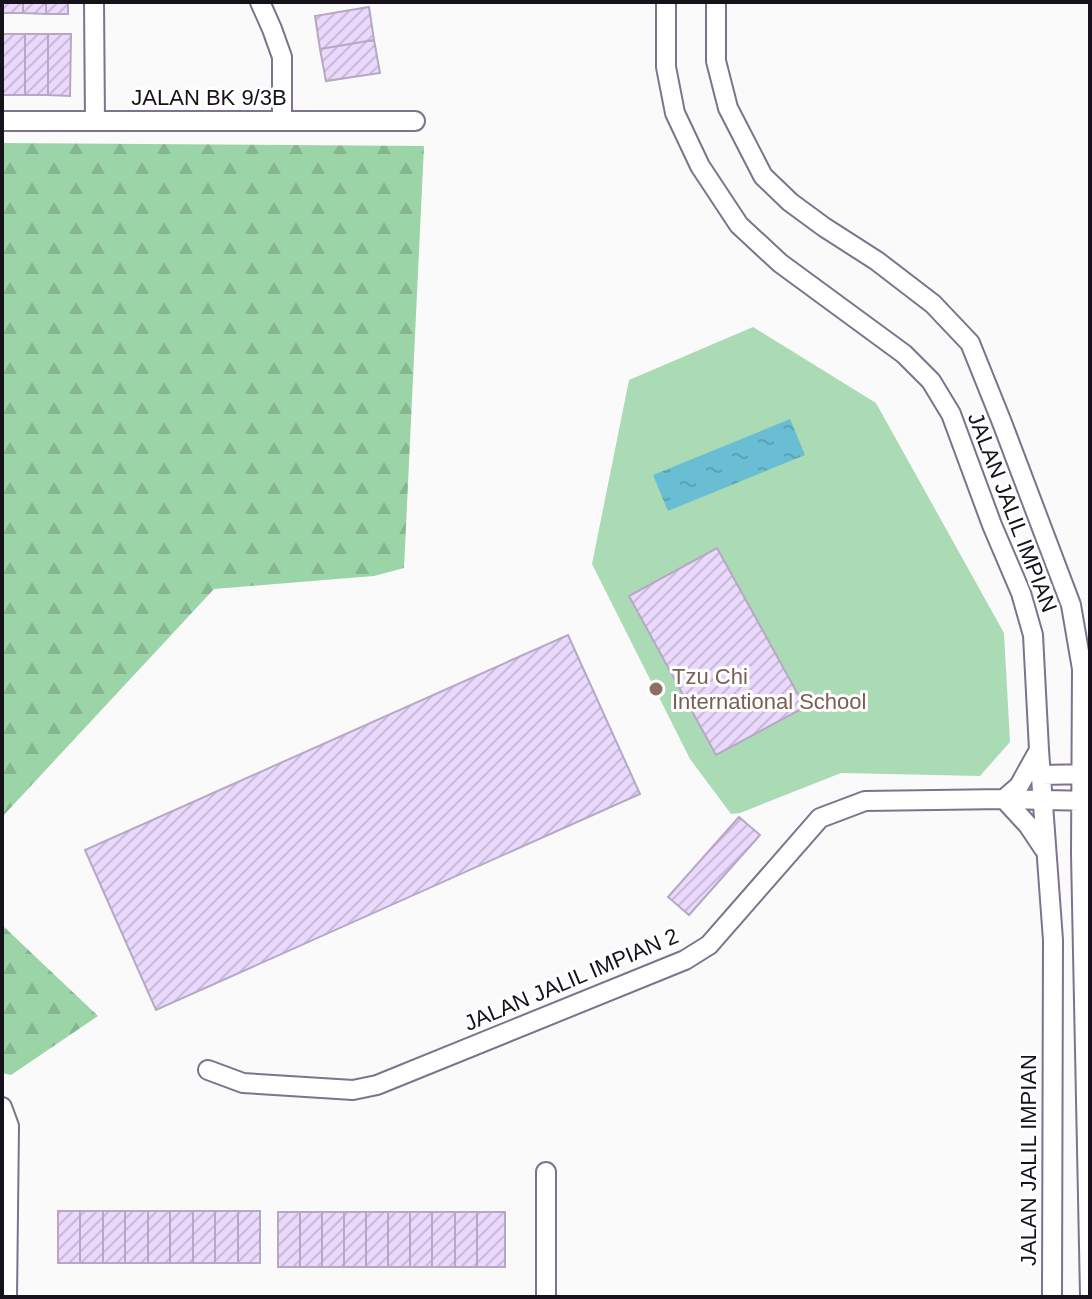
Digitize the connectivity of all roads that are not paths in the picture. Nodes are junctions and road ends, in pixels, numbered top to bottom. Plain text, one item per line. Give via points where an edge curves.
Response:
1 (94, 2) edge
2 (260, 2) edge
3 (666, 2) edge
4 (716, 2) edge
5 (2, 121) edge
6 (95, 121) junction
7 (282, 121) junction
8 (415, 121) dead end
9 (1086, 738) edge
10 (1039, 750) junction
11 (1041, 775) junction
12 (1086, 775) edge
13 (1004, 799) junction
14 (1043, 800) junction
15 (1086, 801) edge
16 (1085, 848) edge
17 (1046, 855) junction
18 (208, 1070) dead end
19 (2, 1107) edge
20 (546, 1172) dead end
21 (1090, 1296) edge
22 (7, 1297) edge
23 (546, 1297) edge
24 (1052, 1297) edge

1 - 6 street
2 - 7 street via 282,57
3 - 10 street, JALAN JALIL IMPIAN via 666,67 675,113 700,166 739,225 780,263 904,354 931,381 951,414 1033,635
4 - 9 street, JALAN JALIL IMPIAN via 716,61 728,108 763,176 790,202 933,304 970,343 1071,605
5 - 6 street, JALAN BK 9/3B
6 - 7 street, JALAN BK 9/3B
7 - 8 street, JALAN BK 9/3B
9 - 12 street, JALAN JALIL IMPIAN
10 - 11 street, JALAN JALIL IMPIAN
10 - 13 street via 1019,786
11 - 12 street
11 - 14 street, JALAN JALIL IMPIAN
12 - 15 street, JALAN JALIL IMPIAN
13 - 14 street, JALAN JALIL IMPIAN 2
13 - 17 street
13 - 18 street, JALAN JALIL IMPIAN 2 via 865,801 820,818 709,945 685,960 377,1085 353,1090 243,1083
14 - 15 street, JALAN JALIL IMPIAN 2
14 - 17 street, JALAN JALIL IMPIAN
15 - 16 street, JALAN JALIL IMPIAN
16 - 21 street, JALAN JALIL IMPIAN
17 - 24 street, JALAN JALIL IMPIAN via 1053,940
19 - 22 street via 9,1126
20 - 23 street

